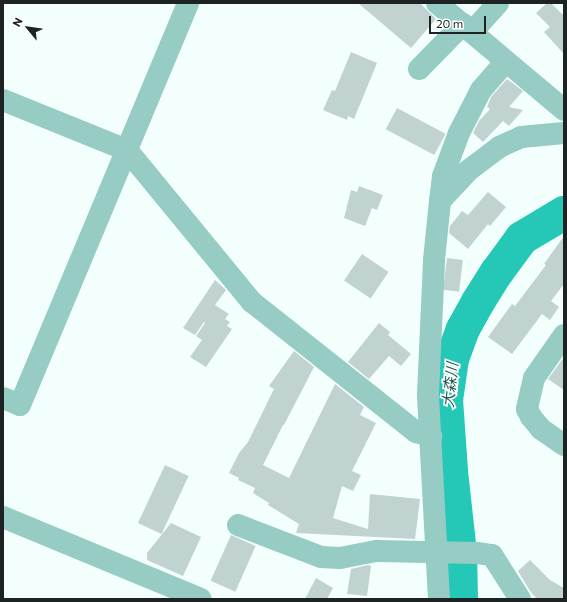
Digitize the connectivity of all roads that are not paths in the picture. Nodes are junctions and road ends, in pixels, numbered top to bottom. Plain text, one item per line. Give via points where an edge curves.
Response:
1 (188, 3) edge
2 (437, 3) edge
3 (498, 3) edge
4 (467, 28) junction
5 (506, 61) junction
6 (419, 69) dead end
7 (3, 100) edge
8 (564, 110) edge
9 (564, 132) edge
10 (127, 150) junction
11 (440, 201) junction
12 (564, 335) edge
13 (3, 398) edge
14 (431, 436) junction
15 (564, 445) edge
16 (3, 517) edge
17 (238, 525) dead end
18 (438, 553) junction
19 (200, 599) edge
20 (439, 599) edge
21 (520, 599) edge

1 - 10 street
2 - 4 street
3 - 4 street
4 - 5 street
4 - 6 street
5 - 8 street
5 - 11 street via 481,90 459,133 444,176
7 - 10 street
9 - 11 street via 521,137 499,147 470,170
10 - 13 street via 20,405
10 - 14 street via 252,302 416,432
11 - 14 street via 434,260 428,394
12 - 15 street via 534,378 527,409 541,429
14 - 18 street
16 - 19 street
17 - 18 street via 321,557 340,558 377,551
18 - 20 street
18 - 21 street via 492,555

